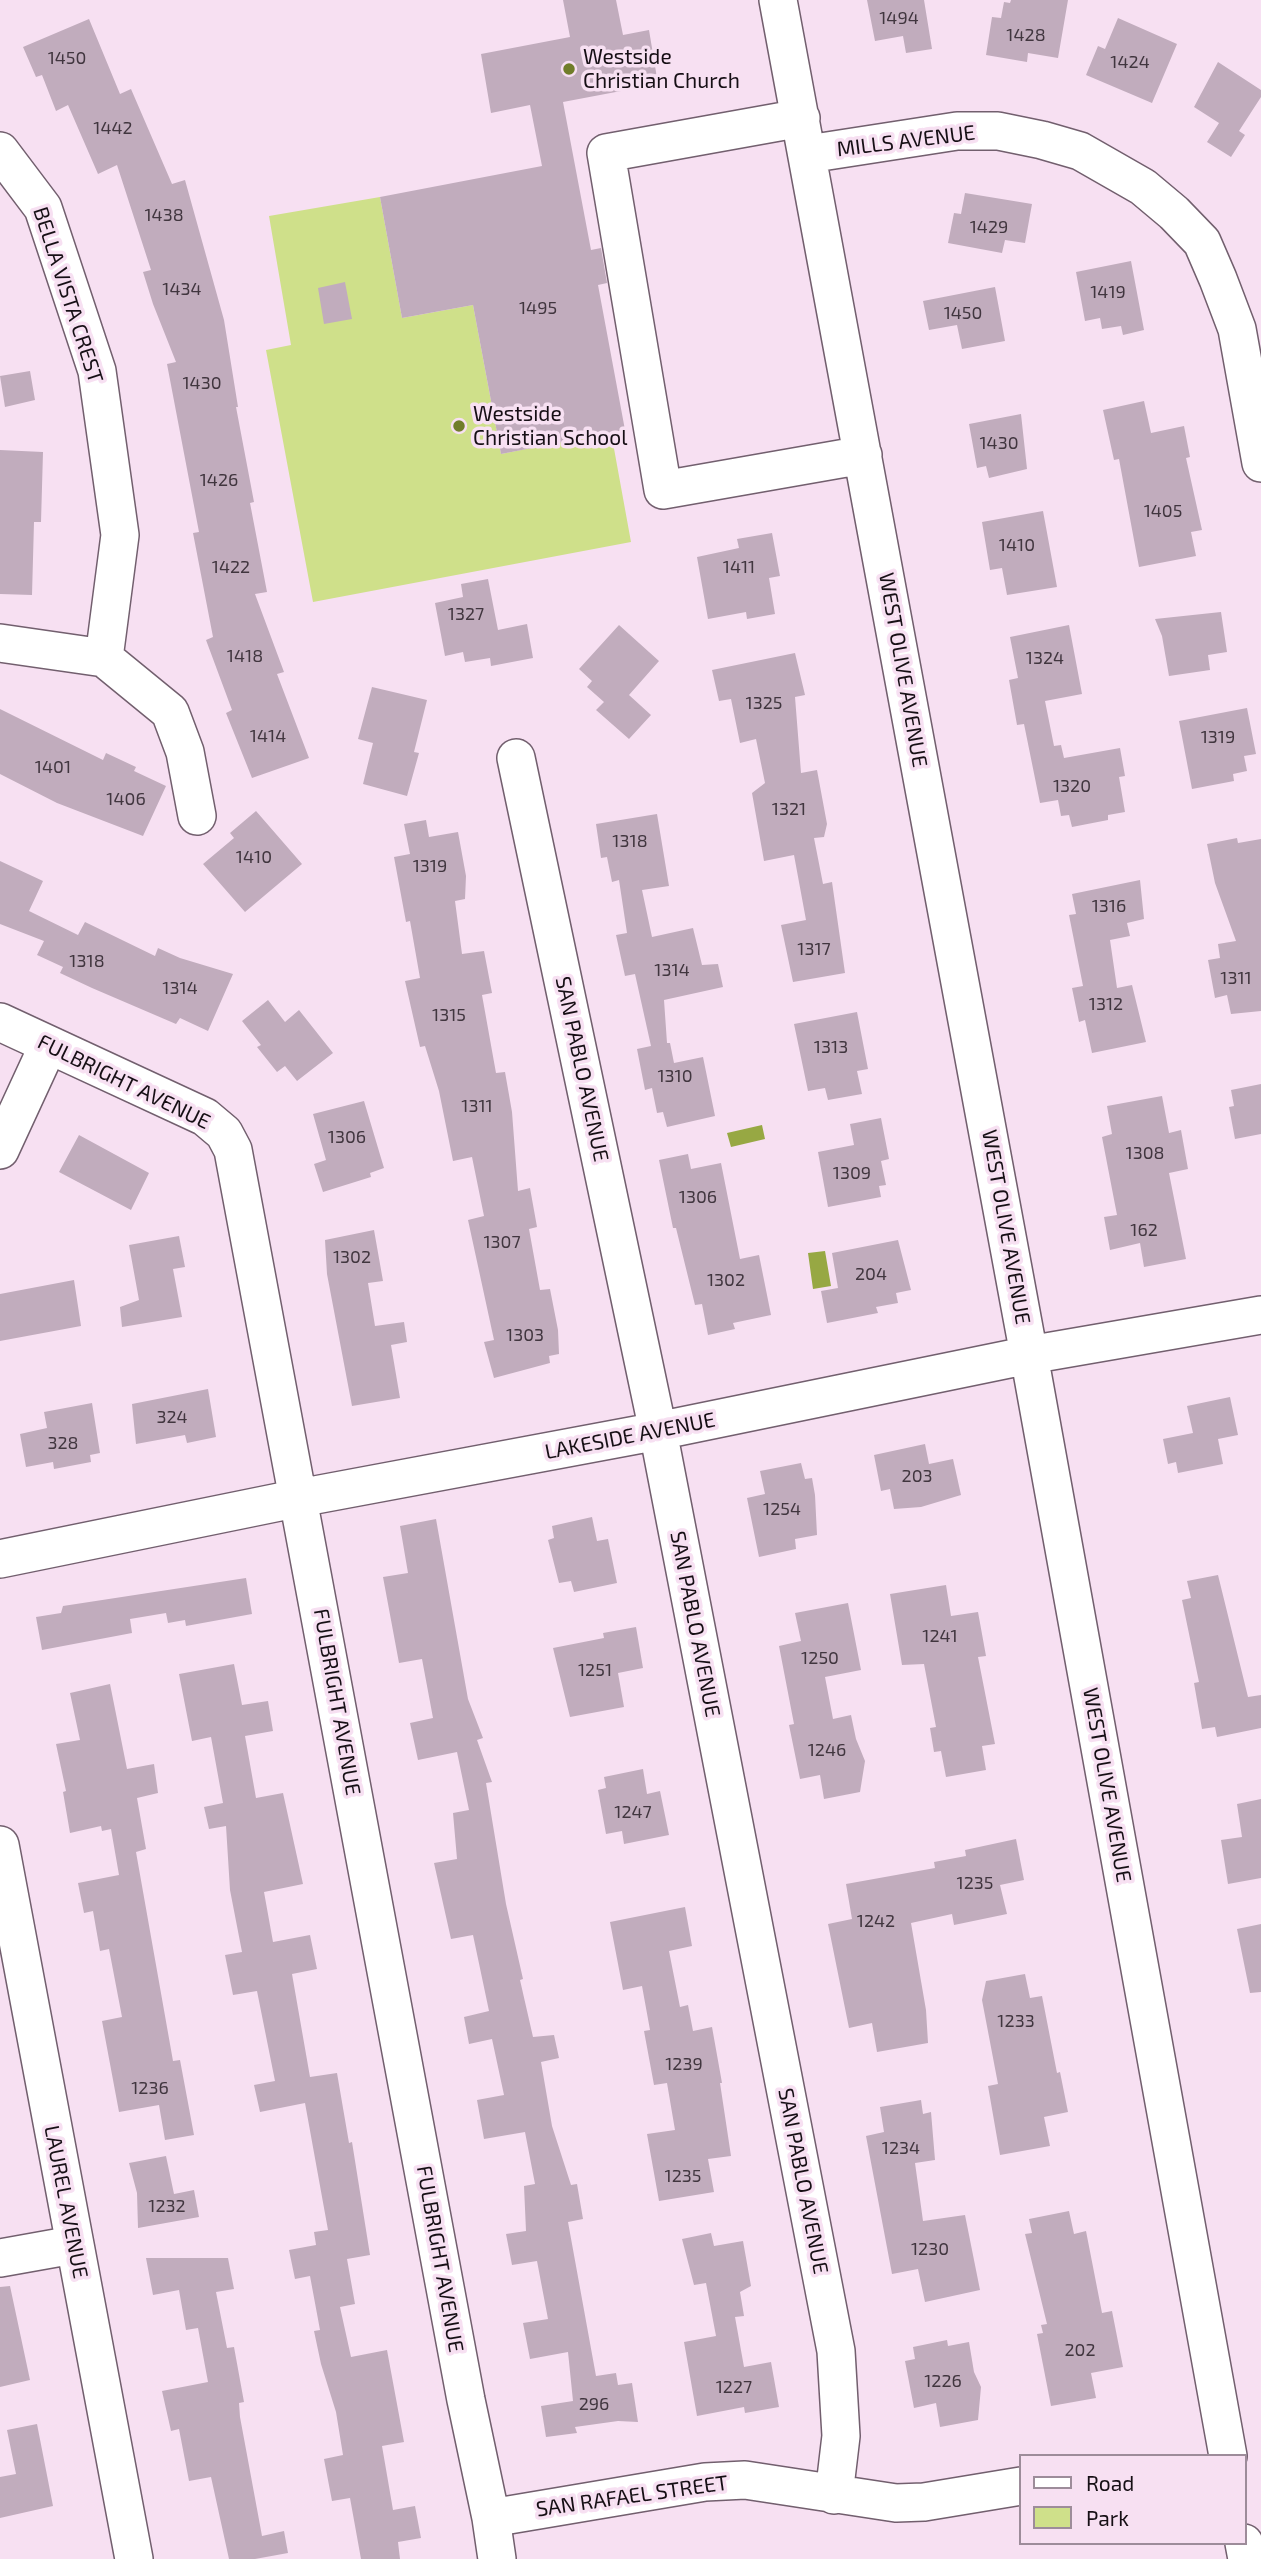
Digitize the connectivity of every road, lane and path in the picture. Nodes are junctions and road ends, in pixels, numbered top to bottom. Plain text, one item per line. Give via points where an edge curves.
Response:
1 (778, 0) edge
2 (801, 118) junction
3 (0, 151) edge
4 (807, 155) junction
5 (863, 455) junction
6 (1261, 463) edge
7 (0, 643) edge
8 (104, 658) junction
9 (516, 758) dead end
10 (197, 816) dead end
11 (0, 1022) edge
12 (48, 1046) junction
13 (0, 1150) edge
14 (1261, 1315) edge
15 (1029, 1355) junction
16 (658, 1431) junction
17 (299, 1499) junction
18 (0, 1559) edge
19 (0, 1845) edge
20 (5, 1898) edge
21 (73, 2245) junction
22 (0, 2258) edge
23 (1220, 2454) edge
24 (1020, 2486) edge
25 (834, 2495) junction
26 (491, 2518) junction
27 (134, 2559) edge
28 (497, 2559) edge

1 - 2 street, WEST OLIVE AVENUE
2 - 4 street, WEST OLIVE AVENUE
2 - 5 street via 606,153 663,490
3 - 8 street, BELLA VISTA CREST via 43,208 97,371 120,535
4 - 5 street, WEST OLIVE AVENUE
4 - 6 street, MILLS AVENUE via 957,131 998,131 1080,151 1143,187 1202,242 1218,279 1237,329
5 - 15 street, WEST OLIVE AVENUE
7 - 8 street
8 - 10 street via 170,712 185,752
9 - 16 street, SAN PABLO AVENUE
11 - 12 street, FULBRIGHT AVENUE
12 - 13 street
12 - 17 street, FULBRIGHT AVENUE via 205,1117 233,1150
14 - 15 street, LAKESIDE AVENUE
15 - 16 street, LAKESIDE AVENUE
15 - 23 street, WEST OLIVE AVENUE
16 - 17 street, LAKESIDE AVENUE
16 - 25 street, SAN PABLO AVENUE via 836,2351 841,2436
17 - 18 street, LAKESIDE AVENUE
17 - 26 street, FULBRIGHT AVENUE
19 - 20 street, LAUREL AVENUE
20 - 21 street, LAUREL AVENUE
21 - 22 street
21 - 27 street, LAUREL AVENUE
24 - 25 street, SAN RAFAEL STREET via 924,2502
25 - 26 street, SAN RAFAEL STREET via 745,2480 705,2482
26 - 28 street

